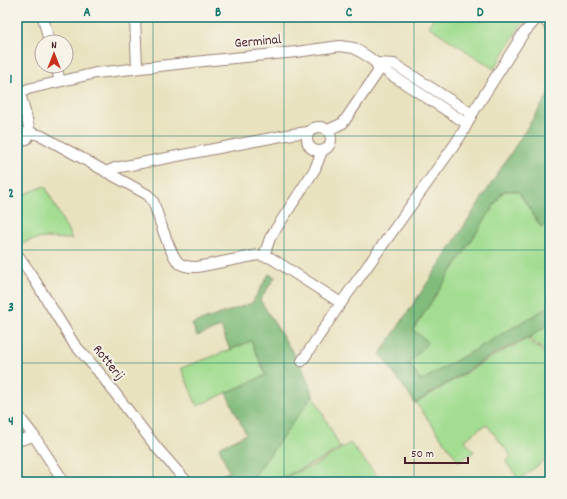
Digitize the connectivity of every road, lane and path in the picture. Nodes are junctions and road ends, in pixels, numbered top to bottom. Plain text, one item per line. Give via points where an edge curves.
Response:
1 (43, 17) edge
2 (135, 17) edge
3 (538, 17) edge
4 (542, 17) edge
5 (550, 26) edge
6 (47, 34) edge
7 (377, 63) junction
8 (137, 68) junction
9 (58, 74) edge
10 (60, 81) junction
11 (18, 94) edge
12 (472, 114) junction
13 (466, 123) junction
14 (328, 130) junction
15 (29, 132) junction
16 (309, 132) junction
17 (17, 142) edge
18 (322, 151) junction
19 (106, 172) junction
20 (17, 254) edge
21 (264, 256) junction
22 (342, 303) junction
23 (302, 361) dead end
24 (17, 414) edge
25 (34, 436) junction
26 (17, 440) edge
27 (64, 482) edge
28 (187, 482) edge

1 - 6 street
2 - 8 street
3 - 12 street via 523,34
4 - 5 street
7 - 8 street, Germinal via 354,48 340,46
7 - 12 street, Germinal via 394,64
7 - 13 street, Germinal
7 - 14 street via 378,72 343,123
8 - 10 street, Germinal
9 - 10 street
10 - 11 street, Germinal
11 - 15 street, Germinal via 21,97
12 - 13 street
13 - 22 street via 453,147
14 - 16 street via 317,127
14 - 18 street via 332,141 327,149
15 - 17 street via 27,139
15 - 19 street via 42,136
16 - 18 street via 309,146 313,150
16 - 19 street via 186,154
18 - 21 street via 315,169 270,238
19 - 21 street via 153,201 173,256 179,263 197,267
20 - 28 street, Rotterij via 74,344
21 - 22 street
22 - 23 street
24 - 25 street
25 - 26 street
25 - 27 street

